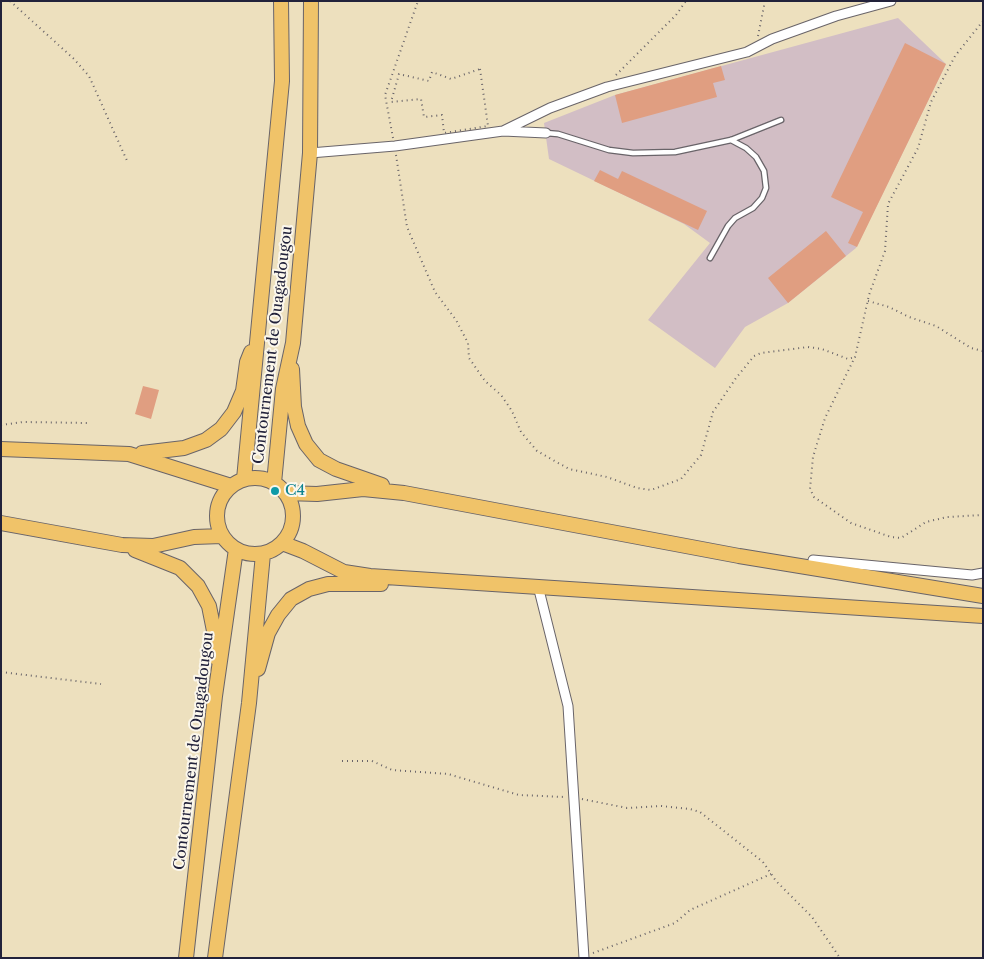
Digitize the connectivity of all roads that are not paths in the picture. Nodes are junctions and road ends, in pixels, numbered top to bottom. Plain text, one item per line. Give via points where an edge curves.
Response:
1 (281, 1) edge
2 (311, 1) edge
3 (891, 1) edge
4 (781, 120) dead end
5 (503, 131) junction
6 (546, 133) joint
7 (731, 140) junction
8 (310, 153) junction
9 (710, 258) dead end
10 (256, 338) junction
11 (293, 343) junction
12 (1, 449) edge
13 (129, 454) junction
14 (244, 479) junction
15 (274, 483) junction
16 (231, 486) junction
17 (404, 492) junction
18 (285, 493) junction
19 (1, 523) edge
20 (222, 536) junction
21 (282, 543) junction
22 (122, 545) junction
23 (236, 549) junction
24 (263, 554) junction
25 (813, 560) dead end
26 (983, 573) edge
27 (418, 580) junction
28 (538, 586) junction
29 (983, 596) edge
30 (983, 616) edge
31 (215, 696) junction
32 (249, 703) junction
33 (584, 957) edge
34 (186, 958) edge
35 (215, 958) edge

1 - 10 highway, Contournement de Ouagadougou via 282,81
2 - 8 highway, Contournement de Ouagadougou
3 - 5 street via 836,16 750,50 608,87 550,108
4 - 7 lane
5 - 6 street
5 - 8 street via 395,146
6 - 7 lane via 633,153 675,152
7 - 9 lane via 756,157 764,171 766,188 753,208 728,226
8 - 11 highway, Contournement de Ouagadougou
10 - 13 highway via 247,362 243,391 234,412 221,429 206,440 184,448
10 - 14 highway, Contournement de Ouagadougou
11 - 15 highway, Contournement de Ouagadougou via 282,389
11 - 17 highway via 294,407 306,444 319,460 336,469
12 - 13 highway
13 - 16 highway
14 - 15 highway via 259,478
14 - 16 highway
15 - 18 highway
16 - 20 highway via 216,512
17 - 18 highway via 363,489 317,494
17 - 29 highway via 739,556
18 - 21 highway via 292,506 293,521
19 - 22 highway
20 - 22 highway via 194,537 153,546
20 - 23 highway
21 - 24 highway
21 - 27 highway via 344,572
22 - 31 highway via 180,568 198,586 209,606 214,631
23 - 24 highway
23 - 31 highway, Contournement de Ouagadougou
24 - 32 highway
25 - 26 street via 972,575
27 - 28 highway
27 - 32 highway via 328,584 309,589 291,599 268,633
28 - 30 highway
28 - 33 street via 568,706
31 - 34 highway, Contournement de Ouagadougou
32 - 35 highway

